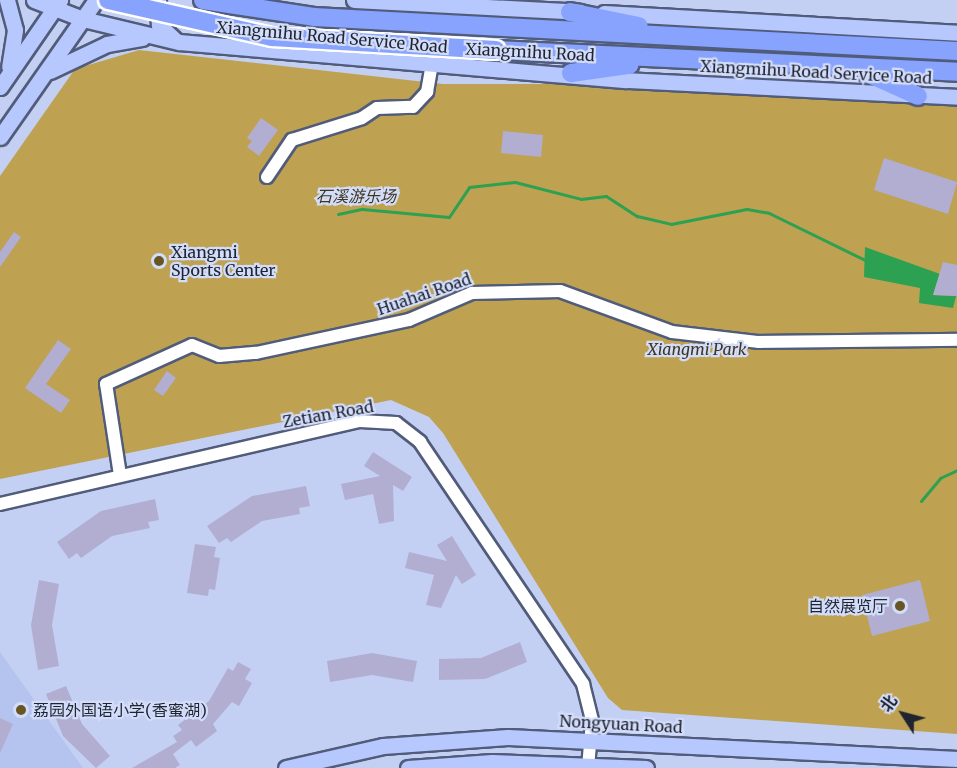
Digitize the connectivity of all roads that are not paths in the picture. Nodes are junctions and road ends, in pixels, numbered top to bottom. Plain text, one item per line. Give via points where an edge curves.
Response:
1 (7, 0) edge
2 (34, 0) edge
3 (96, 0) edge
4 (108, 0) edge
5 (158, 0) edge
6 (203, 0) edge
7 (354, 0) edge
8 (430, 2) edge
9 (57, 5) edge
10 (570, 12) junction
11 (83, 19) junction
12 (957, 33) edge
13 (694, 38) junction
14 (174, 41) junction
15 (957, 51) edge
16 (670, 58) junction
17 (432, 65) junction
18 (856, 68) junction
19 (957, 72) edge
20 (571, 73) junction
21 (41, 79) junction
22 (0, 87) edge
23 (918, 96) junction
24 (957, 97) edge
25 (0, 137) edge
26 (267, 177) dead end
27 (957, 340) edge
28 (120, 475) junction
29 (0, 504) edge
30 (592, 740) junction
31 (957, 759) edge
32 (593, 767) edge
33 (286, 768) edge
34 (408, 768) edge
35 (646, 768) edge

1 - 22 main road via 15,42
2 - 9 main road, Xiangmihu Road Service Road
3 - 11 main road
4 - 16 highway, Xiangmihu Road, bridge via 272,37
5 - 14 main road via 159,25
6 - 13 highway, Xiangmihu Road via 295,15
7 - 8 main road
8 - 10 main road
9 - 11 main road, Xiangmihu Road Service Road
9 - 22 main road
10 - 12 main road
10 - 13 highway
11 - 14 main road, Xiangmihu Road Service Road
11 - 21 main road
13 - 15 highway, Xiangmihu Road
14 - 17 main road, Xiangmihu Road Service Road
14 - 21 main road via 107,44 67,60
16 - 18 highway, Xiangmihu Road
16 - 20 highway
17 - 20 main road, Xiangmihu Road Service Road
17 - 26 street via 427,92 413,107 377,108 362,118 292,140
18 - 19 highway, Xiangmihu Road
18 - 23 highway
20 - 23 main road, Xiangmihu Road Service Road
21 - 25 main road
23 - 24 main road, Xiangmihu Road Service Road
27 - 28 street, Huahai Road via 759,342 672,332 560,291 472,293 409,320 256,353 219,356 192,345 106,384
28 - 29 street, Zetian Road
28 - 30 street, Zetian Road via 360,421 396,423 420,442 571,663 590,701
30 - 31 main road, Nongyuan Road
30 - 32 street, Zetian Road
30 - 33 main road, Nongyuan Road via 426,741
32 - 34 main road via 492,762
32 - 35 main road

